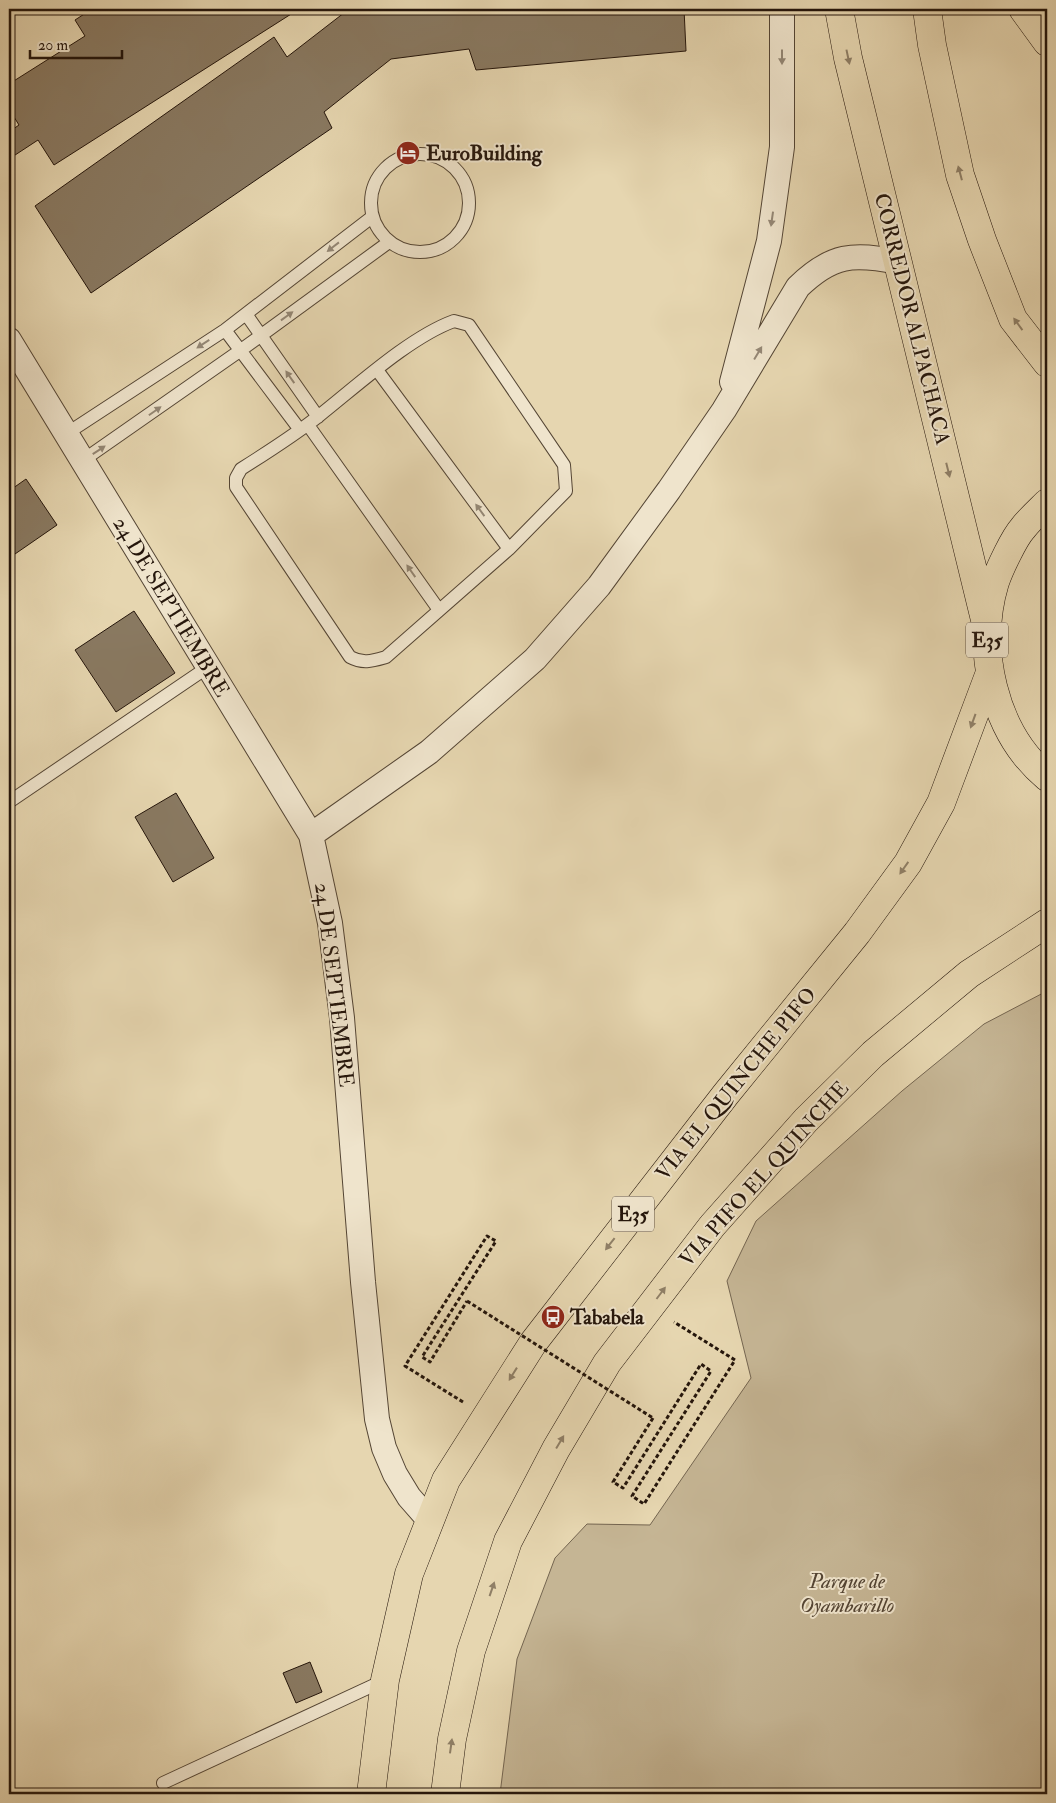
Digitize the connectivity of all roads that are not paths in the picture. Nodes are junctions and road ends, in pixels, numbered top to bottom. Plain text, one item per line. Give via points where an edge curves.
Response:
1 (782, 9) edge
2 (839, 9) edge
3 (927, 9) edge
4 (1023, 9) edge
5 (1047, 42) edge
6 (372, 217) junction
7 (389, 242) junction
8 (898, 262) junction
9 (246, 314) junction
10 (226, 330) junction
11 (261, 335) junction
12 (9, 340) edge
13 (241, 350) junction
14 (1047, 363) edge
15 (377, 370) junction
16 (724, 410) junction
17 (308, 424) junction
18 (66, 434) junction
19 (82, 461) junction
20 (1047, 503) edge
21 (509, 549) junction
22 (439, 610) junction
23 (987, 628) junction
24 (208, 667) junction
25 (989, 675) junction
26 (1047, 777) edge
27 (9, 802) edge
28 (311, 835) junction
29 (1047, 923) edge
30 (430, 1521) junction
31 (385, 1680) junction
32 (163, 1783) dead end
33 (371, 1794) edge
34 (445, 1794) edge

1 -> 16 street via 782,147 769,241
2 -> 8 highway, CORREDOR ALPACHACA
14 -> 3 highway via 1013,319 982,240 960,175
4 - 5 highway
6 - 7 lane via 378,231
6 - 7 lane via 370,201 373,186 380,173 392,162 422,154 437,157 451,164 461,176 468,190 470,205 467,220 459,234 434,251 418,253 403,250
6 -> 9 lane
11 -> 7 lane
16 -> 8 street via 798,286 813,272 828,262 843,258 869,256
8 -> 23 highway, CORREDOR ALPACHACA
9 - 10 lane
9 - 11 lane
10 - 13 lane
10 -> 18 lane
11 - 13 lane
17 -> 11 lane
12 - 18 street, 24 DE SEPTIEMBRE
13 - 17 lane
19 -> 13 lane
15 - 17 lane
21 -> 15 lane
15 - 21 lane via 437,328 454,322 469,324 564,465 566,491
16 - 28 street via 599,586 535,659 428,752
22 -> 17 lane
17 - 22 lane via 242,469 236,478 236,487 350,657 359,662 386,657
18 - 19 street, 24 DE SEPTIEMBRE
19 - 24 street, 24 DE SEPTIEMBRE
20 - 23 highway, E35 via 1022,529 996,581
21 - 22 lane
23 - 25 highway, E35
24 - 27 lane
24 - 28 street, 24 DE SEPTIEMBRE
25 - 26 highway, E35 via 1004,720 1035,767
25 -> 30 highway, VIA EL QUINCHE PIFO / E35 via 941,803 908,863 857,933 726,1094 534,1342 446,1480
28 - 30 street, 24 DE SEPTIEMBRE via 330,923 342,1018 377,1418 384,1448 396,1474 409,1497
34 -> 29 highway, VIA PIFO EL QUINCHE via 452,1739 471,1651 508,1541 556,1449 607,1363 712,1226 806,1120 873,1054 969,974
30 - 31 highway, VIA EL QUINCHE PIFO / E35 via 409,1574
31 - 32 lane
31 - 33 highway, VIA EL QUINCHE PIFO / E35

